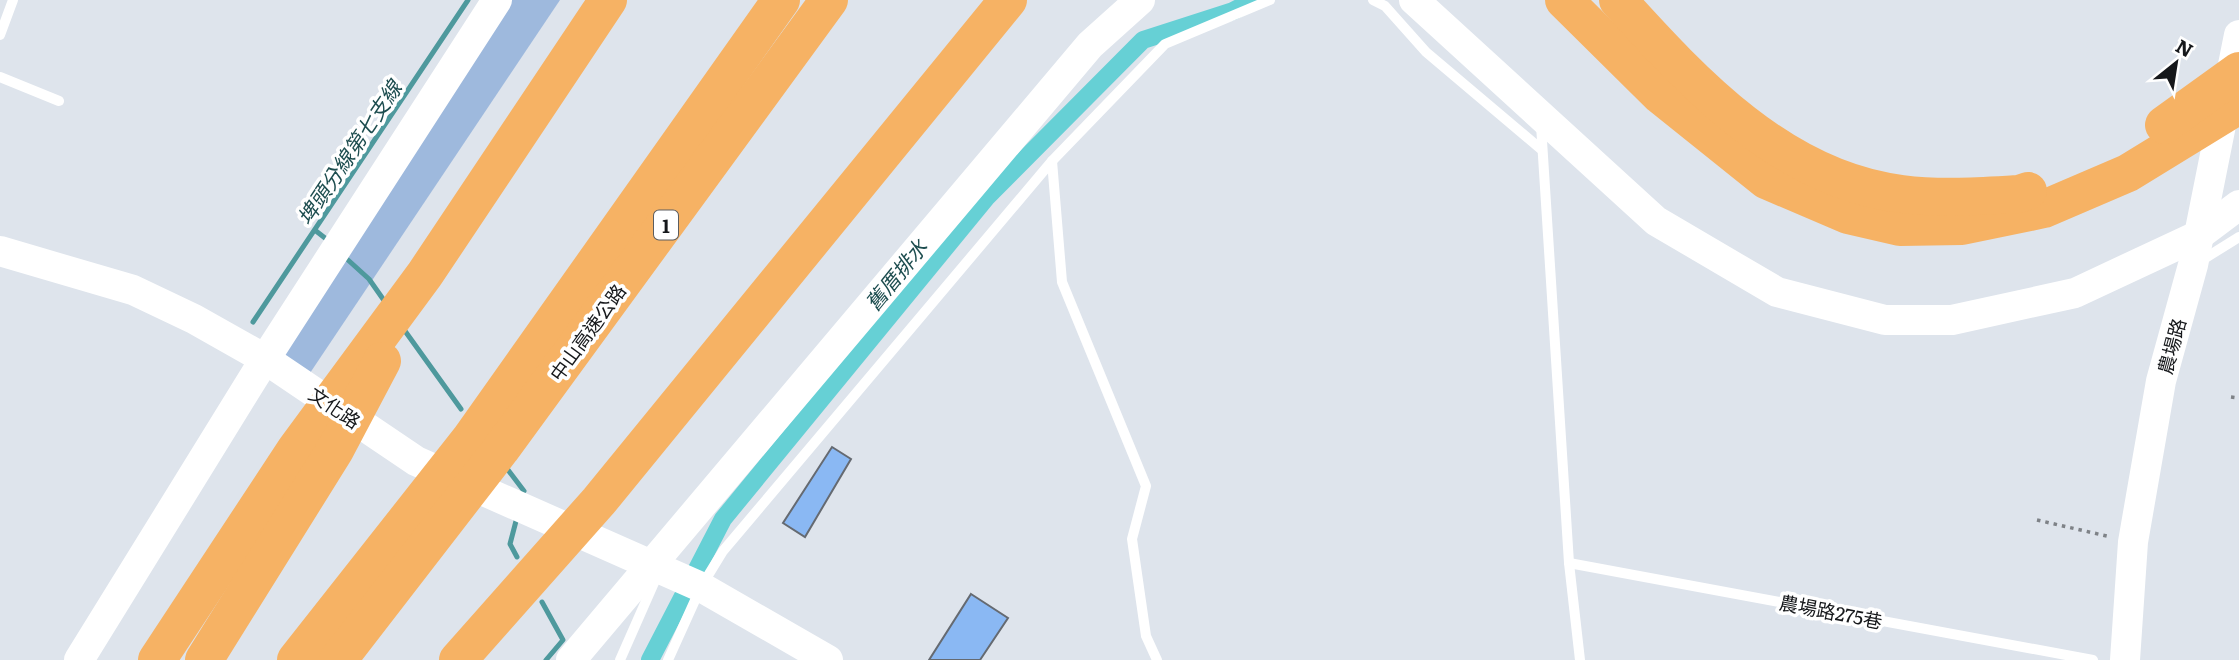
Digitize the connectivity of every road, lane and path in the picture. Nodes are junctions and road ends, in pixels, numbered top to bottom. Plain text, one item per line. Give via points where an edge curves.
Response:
1 (13, 0) edge
2 (497, 0) edge
3 (608, 0) edge
4 (781, 0) edge
5 (829, 0) edge
6 (1008, 0) edge
7 (1140, 0) edge
8 (1270, 0) edge
9 (1373, 0) edge
10 (1413, 0) edge
11 (1564, 0) edge
12 (1618, 0) edge
13 (0, 33) edge
14 (2239, 35) edge
15 (2239, 71) edge
16 (0, 77) edge
17 (59, 101) dead end
18 (2239, 105) edge
19 (1541, 114) junction
20 (2195, 118) junction
21 (1542, 150) junction
22 (1052, 161) junction
23 (2239, 205) edge
24 (2199, 235) junction
25 (2239, 237) edge
26 (0, 251) edge
27 (2193, 265) junction
28 (265, 359) junction
29 (357, 384) junction
30 (2231, 397) dead end
31 (2239, 398) edge
32 (486, 443) junction
33 (426, 519) junction
34 (2037, 520) dead end
35 (2133, 542) junction
36 (1569, 563) junction
37 (660, 568) junction
38 (698, 586) junction
39 (465, 654) edge
40 (79, 660) edge
41 (157, 660) edge
42 (204, 660) edge
43 (296, 660) edge
44 (338, 660) edge
45 (570, 660) edge
46 (620, 660) edge
47 (668, 660) edge
48 (828, 660) edge
49 (1157, 660) edge
50 (1580, 660) edge
51 (2093, 660) edge
52 (2124, 660) edge

1 - 13 lane
2 - 28 street
3 - 29 highway
4 - 32 highway, 中山高速公路 / 1
5 - 32 highway, 中山高速公路 / 1
6 - 39 highway via 599,501
7 - 37 street via 1090,45
8 - 22 lane via 1165,44
9 - 21 lane via 1385,6 1426,52
10 - 19 street
11 - 20 highway via 1660,95 1766,180 1848,215 1900,227 1962,226 2044,209 2128,173
12 - 20 highway via 1684,73 1740,120 1798,159 1861,185 1901,194 2020,194
14 - 24 street, 農場路
15 - 20 highway
16 - 17 lane
18 - 20 highway
19 - 21 lane
19 - 24 street via 1656,221 1777,292 1885,320 1952,320 2075,293
21 - 36 lane
22 - 38 lane
22 - 49 lane via 1062,282 1146,486 1132,538 1146,636
23 - 24 street
24 - 27 street, 農場路
25 - 27 lane
26 - 28 street, 文化路 via 133,290
27 - 35 street, 農場路 via 2161,381
28 - 37 street, 文化路 via 416,461
28 - 40 street
29 - 41 highway via 296,449
29 - 42 highway via 335,450
30 - 31 path
32 - 33 highway, 中山高速公路 / 1
33 - 43 highway, 中山高速公路 / 1
33 - 44 highway, 中山高速公路 / 1
34 - 35 path
35 - 52 street, 農場路
36 - 50 lane
36 - 51 lane, 農場路275巷
37 - 38 street, 文化路
37 - 45 street
37 - 46 lane
38 - 47 lane
38 - 48 street

